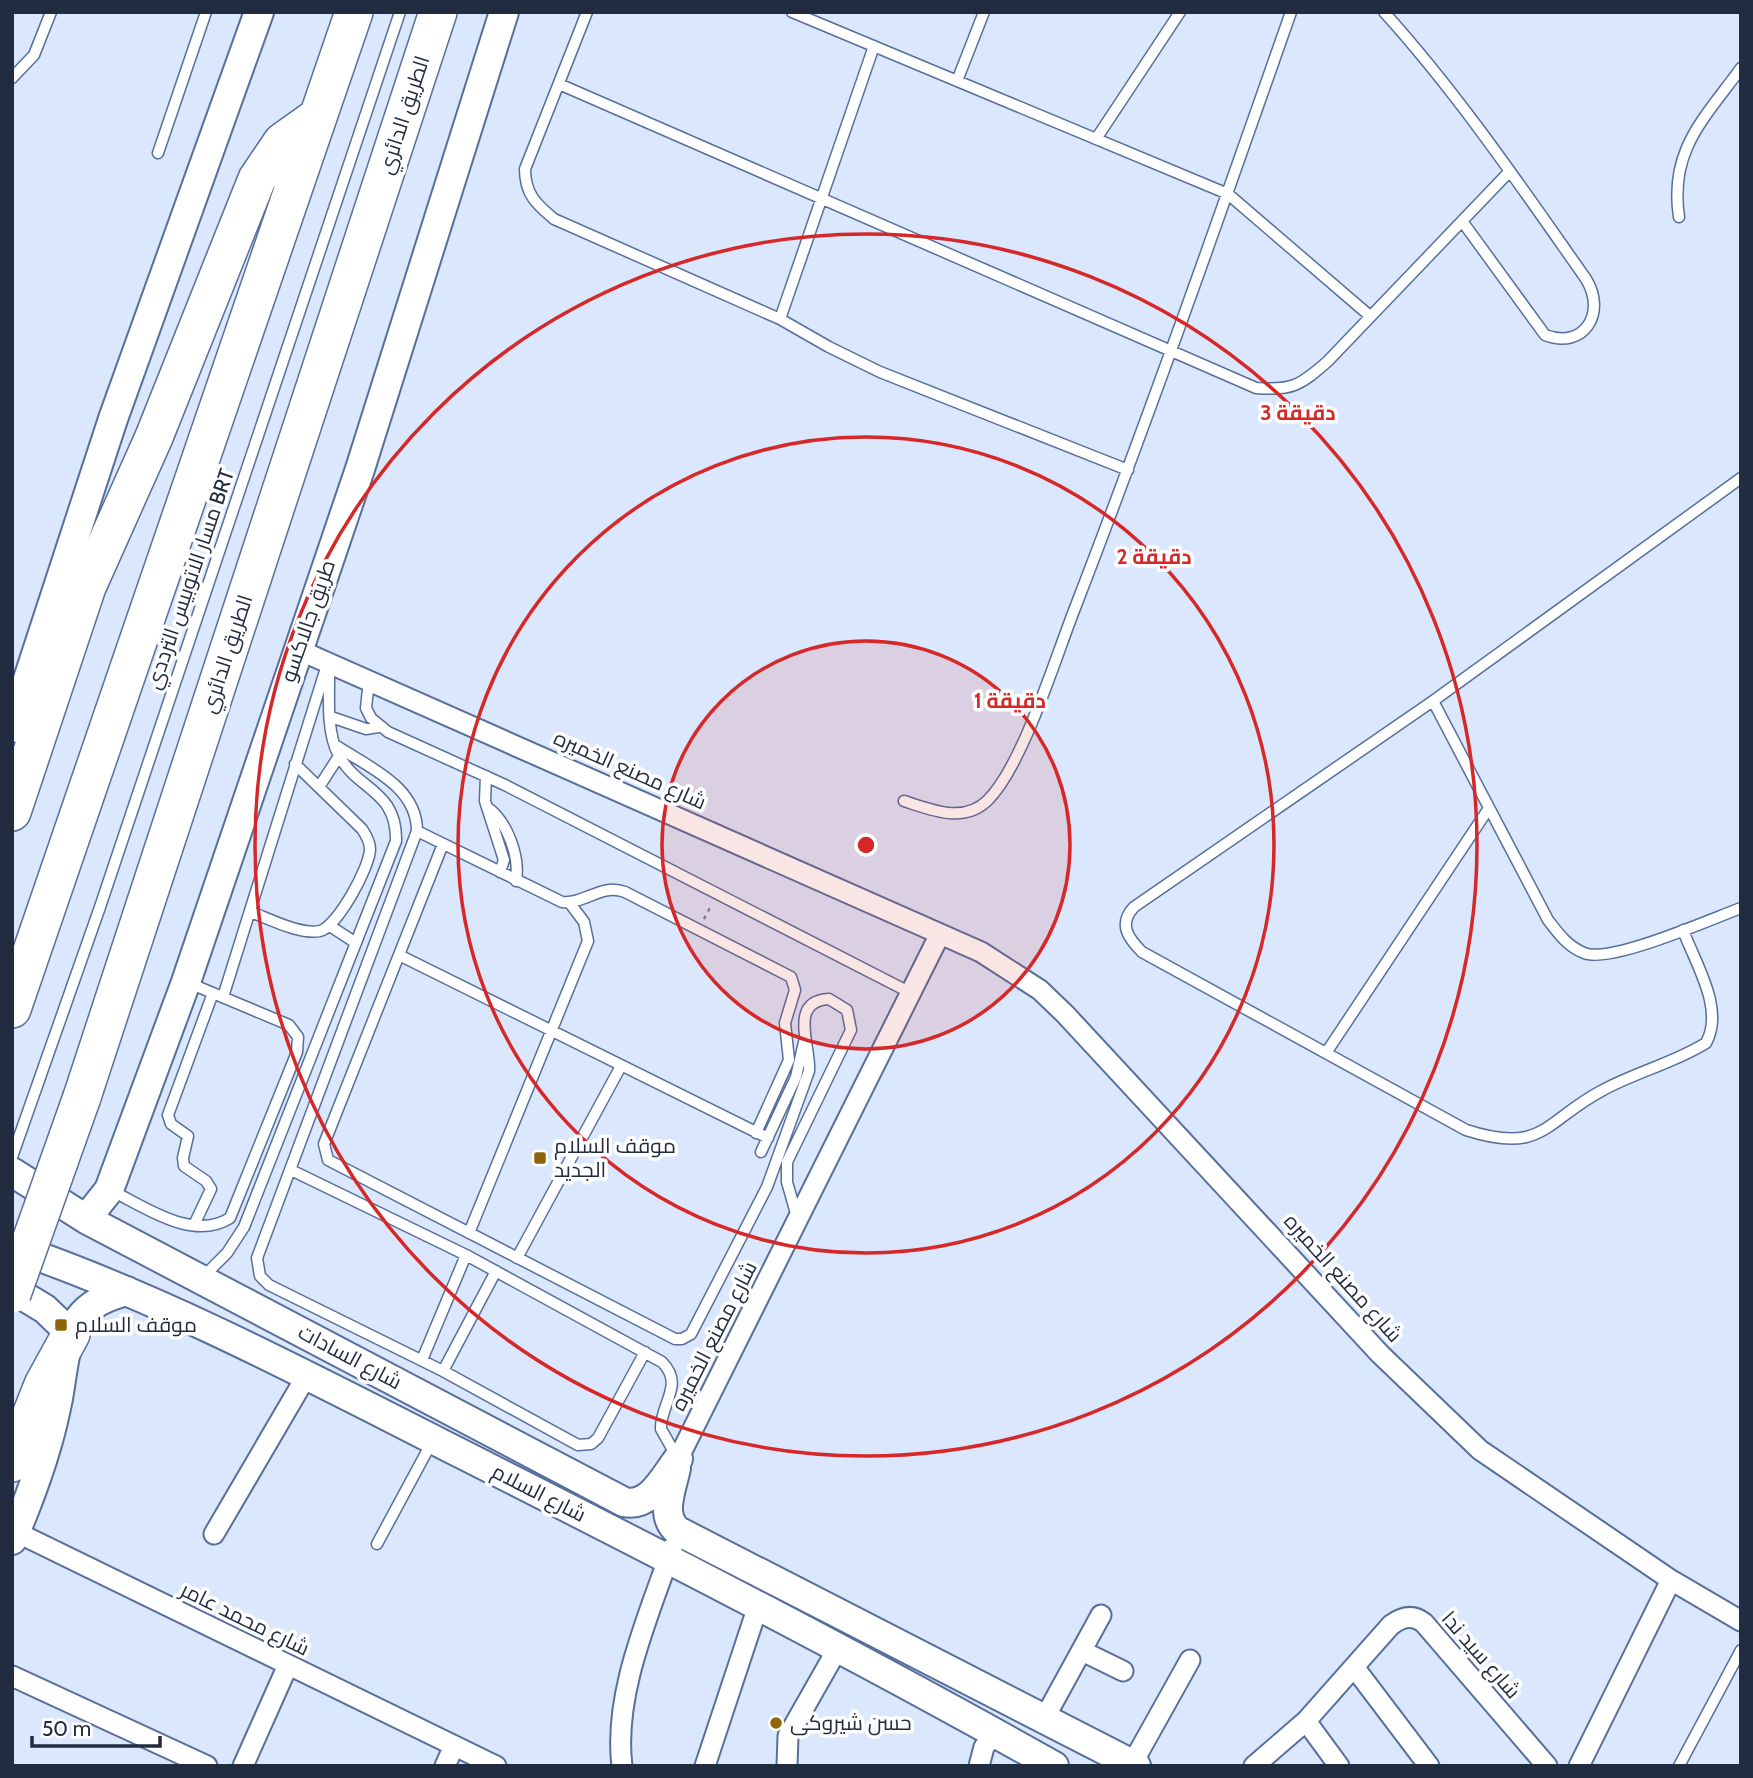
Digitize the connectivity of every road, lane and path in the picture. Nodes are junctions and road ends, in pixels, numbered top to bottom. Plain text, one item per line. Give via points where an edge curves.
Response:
1 (51, 12) edge
2 (206, 12) edge
3 (259, 12) edge
4 (354, 12) edge
5 (400, 12) edge
6 (438, 12) edge
7 (504, 12) edge
8 (587, 12) edge
9 (792, 12) edge
10 (984, 12) edge
11 (1180, 12) edge
12 (1291, 12) edge
13 (1384, 12) edge
14 (874, 46) junction
15 (1741, 68) edge
16 (12, 78) edge
17 (957, 81) junction
18 (559, 84) junction
19 (317, 117) junction
20 (1096, 139) junction
21 (158, 153) dead end
22 (1510, 171) junction
23 (1227, 194) junction
24 (823, 198) junction
25 (1679, 217) dead end
26 (1462, 221) junction
27 (1370, 316) junction
28 (780, 319) junction
29 (1171, 349) junction
30 (1128, 470) junction
31 (1741, 478) edge
32 (299, 650) junction
33 (328, 661) junction
34 (369, 679) junction
35 (1433, 701) junction
36 (331, 716) junction
37 (378, 726) junction
38 (12, 728) edge
39 (335, 745) junction
40 (339, 756) junction
41 (295, 764) junction
42 (486, 776) junction
43 (319, 787) junction
44 (904, 801) dead end
45 (486, 807) junction
46 (1489, 808) junction
47 (12, 812) edge
48 (417, 831) junction
49 (443, 844) junction
50 (500, 872) junction
51 (516, 881) junction
52 (718, 894) junction
53 (569, 902) junction
54 (1741, 908) edge
55 (251, 912) junction
56 (330, 926) junction
57 (698, 929) junction
58 (1683, 930) junction
59 (940, 934) junction
60 (356, 943) junction
61 (399, 955) junction
62 (186, 982) junction
63 (911, 993) junction
64 (218, 995) junction
65 (12, 1009) edge
66 (550, 1030) junction
67 (1326, 1053) junction
68 (621, 1066) junction
69 (794, 1097) junction
70 (757, 1133) junction
71 (768, 1138) junction
72 (761, 1152) dead end
73 (12, 1157) edge
74 (291, 1170) junction
75 (12, 1172) edge
76 (109, 1190) junction
77 (86, 1219) junction
78 (797, 1220) junction
79 (194, 1225) junction
80 (469, 1233) junction
81 (12, 1247) edge
82 (466, 1255) junction
83 (517, 1258) junction
84 (496, 1271) junction
85 (201, 1279) junction
86 (12, 1292) edge
87 (127, 1292) junction
88 (71, 1334) junction
89 (645, 1352) junction
90 (422, 1360) junction
91 (443, 1371) junction
92 (306, 1375) junction
93 (433, 1439) junction
94 (540, 1458) junction
95 (678, 1459) junction
96 (12, 1463) edge
97 (480, 1463) junction
98 (678, 1531) junction
99 (214, 1534) dead end
100 (14, 1536) edge
101 (377, 1544) dead end
102 (668, 1559) junction
103 (1671, 1580) junction
104 (758, 1606) junction
105 (1101, 1615) dead end
106 (1741, 1621) edge
107 (838, 1648) junction
108 (1741, 1650) edge
109 (1082, 1651) junction
110 (1190, 1660) dead end
111 (288, 1665) junction
112 (1354, 1667) junction
113 (1123, 1671) dead end
114 (12, 1676) edge
115 (1044, 1719) junction
116 (1306, 1721) junction
117 (995, 1733) junction
118 (454, 1746) junction
119 (1134, 1765) edge
120 (207, 1766) edge
121 (243, 1766) edge
122 (444, 1766) edge
123 (496, 1766) edge
124 (622, 1766) edge
125 (705, 1766) edge
126 (787, 1766) edge
127 (979, 1766) edge
128 (1054, 1766) edge
129 (1254, 1766) edge
130 (1339, 1766) edge
131 (1429, 1766) edge
132 (1547, 1766) edge
133 (1579, 1766) edge
134 (1679, 1766) edge

1 - 16 lane via 34,54
2 - 21 lane
3 - 38 street via 113,419
4 - 19 highway
5 - 73 lane, مسار الاتوبيس الترددي BRT
6 - 86 highway, الطريق الدائري, bridge via 82,1097
7 - 32 street, طريق جالاكسو
8 - 18 lane
9 - 14 lane
10 - 17 lane
11 - 20 lane
12 - 23 lane
13 - 22 lane
14 - 17 lane
14 - 24 lane
15 - 25 lane via 1686,145 1677,181
17 - 20 lane
18 - 24 lane
18 - 28 lane via 526,169 525,187 535,203 554,219
19 - 47 highway via 282,142 257,179 154,437 87,587
19 - 65 highway
20 - 23 lane
22 - 26 lane
22 - 26 lane via 1594,292 1591,321 1574,337 1560,341 1545,335
23 - 27 lane
23 - 29 lane
24 - 28 lane
24 - 29 lane
26 - 27 lane
27 - 29 lane via 1305,382 1283,391 1256,388
28 - 30 lane via 880,372
29 - 30 lane
30 - 44 lane via 1027,730 988,800 967,814 939,812
31 - 35 lane
32 - 33 street, شارع مصنع الخميره
32 - 62 street, طريق جالاكسو
33 - 34 street, شارع مصنع الخميره
33 - 36 lane
33 - 41 lane
34 - 37 lane via 366,708
34 - 59 street, شارع مصنع الخميره
35 - 46 lane
35 - 67 lane via 1134,907 1125,920 1126,931 1142,952
36 - 37 lane via 358,727
36 - 39 lane
37 - 42 lane
39 - 40 lane
39 - 48 lane via 402,791 413,807
40 - 43 lane
40 - 60 lane via 385,800 395,824 396,841
41 - 43 lane
41 - 55 lane
42 - 45 lane
42 - 52 lane
43 - 56 lane via 362,829 370,849 340,915
45 - 50 lane via 502,853
45 - 51 lane via 505,830 515,857
46 - 58 lane via 1548,920 1567,944 1587,955 1610,955
46 - 67 lane
48 - 49 lane
48 - 74 lane
49 - 50 lane
49 - 61 lane
50 - 51 lane
51 - 53 lane
52 - 57 path
52 - 63 lane
53 - 57 lane via 604,889 618,889
53 - 66 lane via 584,922 588,941
54 - 58 lane
55 - 56 lane via 307,931
55 - 64 lane
56 - 60 lane
57 - 70 lane via 794,981 785,1023 789,1060
58 - 67 lane via 1713,1011 1714,1029 1706,1043 1601,1091 1556,1125 1536,1134 1491,1138 1466,1130
59 - 63 street, شارع مصنع الخميره
59 - 103 street, شارع مصنع الخميره via 1011,969 1065,1014 1381,1354 1480,1450
60 - 85 lane via 244,1227 228,1253
61 - 66 lane
61 - 80 lane via 324,1144 325,1154 334,1164
62 - 64 lane
62 - 76 street, طريق جالاكسو
63 - 78 street, شارع مصنع الخميره
64 - 79 lane via 167,1115 171,1124 188,1136 184,1166 210,1186
64 - 79 lane via 289,1025 299,1045 235,1212 223,1223
66 - 68 lane
66 - 80 lane
68 - 70 lane
68 - 83 lane
69 - 71 lane
69 - 78 lane via 809,1071 805,1013 814,1002 829,999 847,1010 850,1030 787,1162 786,1182
69 - 83 lane via 767,1187 687,1338 675,1339
70 - 71 lane
71 - 72 lane
74 - 82 lane
74 - 90 lane via 257,1258 260,1276 269,1285
75 - 77 street, شارع السادات
76 - 77 street, طريق جالاكسو
76 - 79 lane via 169,1219
77 - 85 street, شارع السادات
78 - 95 street, شارع مصنع الخميره
80 - 83 lane
81 - 87 street, شارع السلام
82 - 84 lane
82 - 90 lane
84 - 89 lane
84 - 91 lane
85 - 94 street, شارع السادات
86 - 88 street via 44,1309
87 - 88 street via 93,1304
87 - 92 street, شارع السلام
88 - 96 highway via 43,1385
88 - 100 street via 49,1439
89 - 91 lane via 598,1438 586,1446
89 - 95 lane via 667,1367 672,1379 661,1422 663,1436
90 - 91 lane
92 - 93 street, شارع السلام
92 - 99 street
93 - 97 street, شارع السلام
93 - 101 lane
94 - 95 street, شارع السادات via 630,1503 650,1495
94 - 97 street
95 - 98 street via 667,1511
97 - 102 street, شارع السلام
98 - 102 street
98 - 115 street
100 - 111 street, شارع محمد عامر
102 - 104 street, شارع السلام
102 - 124 street via 630,1682 622,1719
103 - 106 street, شارع مصنع الخميره
103 - 133 street
104 - 107 street, شارع السلام
104 - 125 street
105 - 109 street
107 - 117 street, شارع السلام
107 - 126 street via 788,1736
108 - 134 lane
109 - 113 street
109 - 115 street
110 - 119 street
111 - 118 street, شارع محمد عامر
111 - 121 street
112 - 116 street, شارع سيد ندا
112 - 131 street
112 - 132 street, شارع سيد ندا via 1391,1625 1399,1619 1417,1618
114 - 120 street
115 - 119 street
116 - 129 street, شارع سيد ندا
116 - 130 street
117 - 127 street via 984,1747
117 - 128 street, شارع السلام
118 - 122 street
118 - 123 street, شارع محمد عامر

